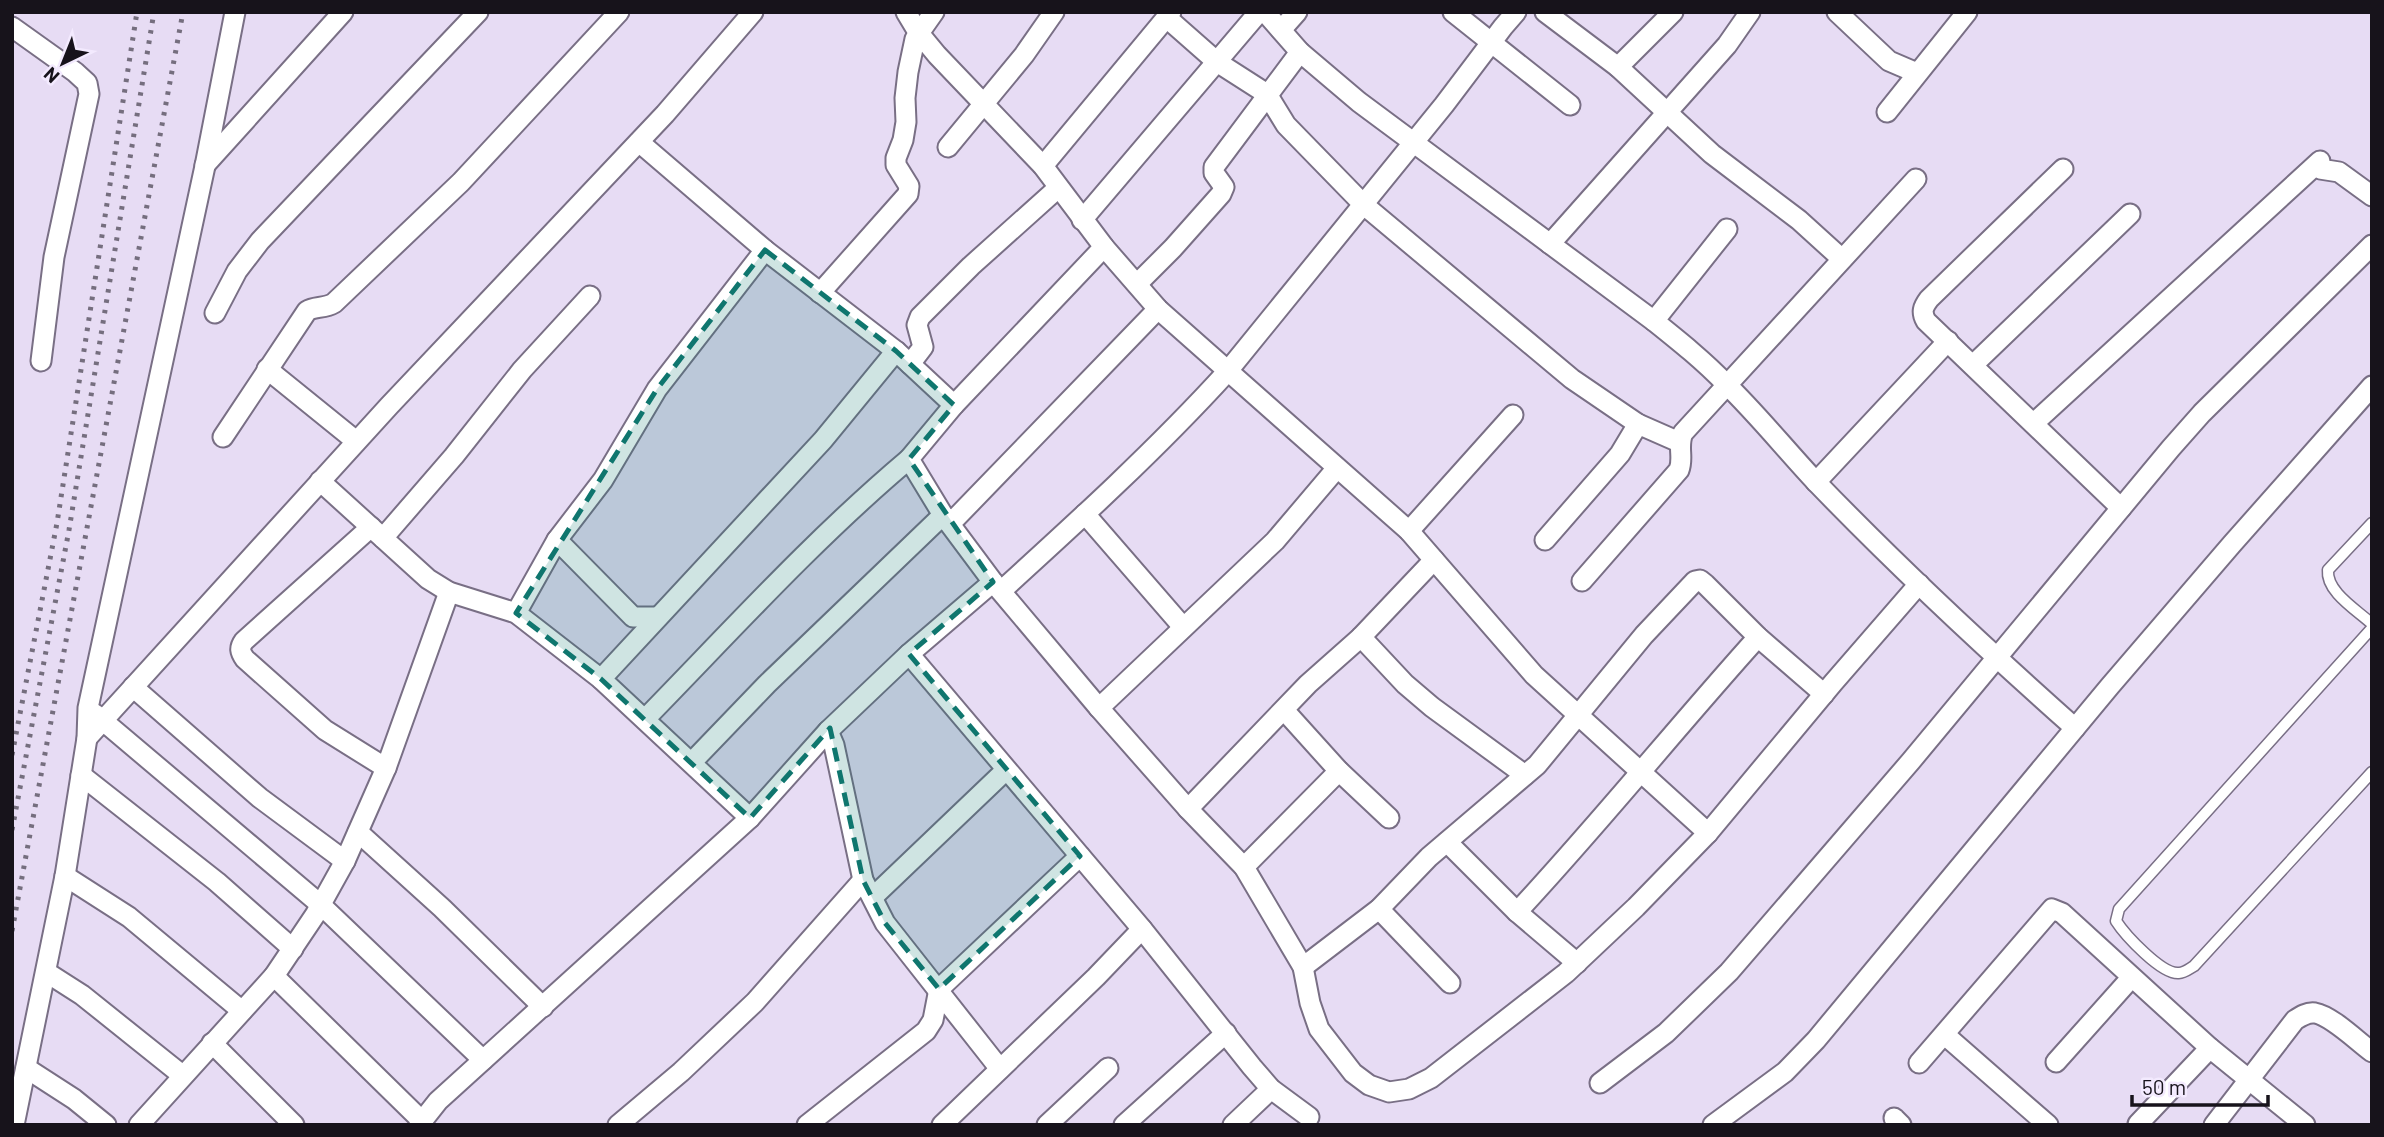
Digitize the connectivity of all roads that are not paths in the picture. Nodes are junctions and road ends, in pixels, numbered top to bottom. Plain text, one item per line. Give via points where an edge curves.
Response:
1 (235, 12) edge
2 (343, 12) edge
3 (478, 12) edge
4 (619, 12) edge
5 (753, 12) edge
6 (906, 12) edge
7 (934, 12) edge
8 (1054, 12) edge
9 (1259, 12) edge
10 (1265, 12) edge
11 (1297, 12) edge
12 (1453, 12) edge
13 (1516, 12) edge
14 (1545, 12) edge
15 (1673, 12) edge
16 (1750, 12) edge
17 (1837, 12) edge
18 (1967, 12) edge
19 (1169, 15) edge
20 (1858, 19) edge
21 (12, 27) edge
22 (1281, 30) junction
23 (918, 32) junction
24 (1492, 42) junction
25 (1300, 52) junction
26 (1216, 62) junction
27 (1618, 67) junction
28 (1917, 73) junction
29 (1267, 94) junction
30 (983, 105) junction
31 (1570, 105) dead end
32 (1887, 112) dead end
33 (1666, 113) junction
34 (639, 142) junction
35 (1413, 144) junction
36 (948, 147) dead end
37 (205, 166) junction
38 (1043, 166) junction
39 (2063, 169) dead end
40 (1916, 179) dead end
41 (1058, 188) junction
42 (2372, 196) edge
43 (1364, 205) junction
44 (2130, 214) dead end
45 (1082, 220) junction
46 (1727, 229) dead end
47 (1550, 244) junction
48 (2372, 245) edge
49 (1104, 247) junction
50 (765, 250) junction
51 (1842, 259) junction
52 (1137, 284) junction
53 (820, 293) junction
54 (590, 296) dead end
55 (1158, 309) junction
56 (215, 313) dead end
57 (1654, 321) junction
58 (1948, 341) junction
59 (903, 358) junction
60 (41, 361) dead end
61 (1973, 365) junction
62 (267, 369) junction
63 (1227, 372) junction
64 (1727, 384) junction
65 (2372, 386) edge
66 (954, 405) junction
67 (1513, 415) dead end
68 (2034, 423) junction
69 (1638, 424) junction
70 (223, 437) dead end
71 (356, 441) junction
72 (1679, 442) junction
73 (909, 459) junction
74 (1337, 468) junction
75 (320, 481) junction
76 (1816, 482) junction
77 (2121, 508) junction
78 (1085, 514) junction
79 (946, 519) junction
80 (2372, 523) edge
81 (1409, 531) junction
82 (377, 532) junction
83 (557, 540) junction
84 (1545, 540) dead end
85 (1434, 560) junction
86 (1582, 581) dead end
87 (1919, 584) junction
88 (997, 586) junction
89 (449, 592) junction
90 (516, 613) junction
91 (658, 617) junction
92 (2372, 626) edge
93 (1182, 627) junction
94 (1361, 637) junction
95 (1758, 637) junction
96 (909, 654) junction
97 (1995, 657) junction
98 (601, 679) junction
99 (133, 687) junction
100 (1824, 694) junction
101 (88, 708) junction
102 (1099, 708) junction
103 (1284, 710) junction
104 (1579, 714) junction
105 (645, 719) junction
106 (103, 721) junction
107 (2075, 728) junction
108 (828, 731) junction
109 (87, 738) junction
110 (692, 762) junction
111 (386, 768) junction
112 (1006, 770) junction
113 (1339, 771) junction
114 (1640, 771) junction
115 (2372, 772) edge
116 (82, 775) junction
117 (1525, 775) junction
118 (1188, 809) junction
119 (750, 818) junction
120 (1389, 818) dead end
121 (358, 832) junction
122 (1708, 833) junction
123 (1447, 842) junction
124 (1080, 856) junction
125 (345, 861) junction
126 (1244, 867) junction
127 (65, 876) junction
128 (868, 889) junction
129 (321, 905) junction
130 (1379, 909) junction
131 (1517, 912) junction
132 (1142, 929) junction
133 (293, 949) junction
134 (1577, 963) junction
135 (1303, 967) junction
136 (46, 972) junction
137 (274, 976) junction
138 (2132, 978) junction
139 (1450, 983) dead end
140 (939, 989) junction
141 (543, 1007) junction
142 (242, 1011) junction
143 (1226, 1033) junction
144 (1945, 1035) junction
145 (212, 1043) junction
146 (2210, 1048) junction
147 (2372, 1052) edge
148 (483, 1060) junction
149 (2056, 1062) dead end
150 (1919, 1063) dead end
151 (26, 1068) junction
152 (1108, 1068) dead end
153 (1000, 1069) junction
154 (182, 1075) junction
155 (2249, 1080) junction
156 (1600, 1083) dead end
157 (1271, 1089) junction
158 (1308, 1117) dead end
159 (145, 1122) edge
160 (420, 1123) edge
161 (2138, 1124) edge
162 (14, 1125) edge
163 (106, 1125) edge
164 (294, 1125) edge
165 (618, 1125) edge
166 (807, 1125) edge
167 (942, 1125) edge
168 (1047, 1125) edge
169 (1124, 1125) edge
170 (1233, 1125) edge
171 (1713, 1125) edge
172 (2048, 1125) edge
173 (2214, 1125) edge
174 (2305, 1125) edge

1 - 37 street
2 - 37 street
3 - 56 street via 260,240
4 - 62 street via 461,182 334,303 307,311
5 - 34 street
6 - 23 street
7 - 23 street
8 - 30 street
9 - 26 street
10 - 22 street
11 - 22 street
12 - 24 street
13 - 24 street
14 - 27 street
15 - 27 street
16 - 33 street
17 - 20 street
18 - 28 street
19 - 26 street
19 - 38 street
20 - 28 street via 1889,61
21 - 60 street via 75,72 87,83 89,94 54,257
22 - 25 street
23 - 30 street
23 - 53 street via 911,49 906,122 896,158 908,194
24 - 31 street
24 - 35 street
25 - 29 street
25 - 35 street
26 - 29 street
26 - 45 street
27 - 33 street
28 - 32 street
29 - 43 street via 1286,125
29 - 52 street via 1214,167 1213,173 1224,187 1222,194
30 - 36 street
30 - 38 street
33 - 47 street
33 - 51 street
34 - 50 street
34 - 71 street
35 - 43 street
35 - 47 street
37 - 101 street
38 - 41 street
39 - 58 street via 1923,307 1926,321
40 - 51 street
41 - 45 street
41 - 59 street via 920,317 917,325 923,347
42 - 68 street via 2339,172 2320,169 2320,161
43 - 63 street
43 - 69 street via 1572,379
44 - 61 street
45 - 49 street
46 - 57 street
47 - 57 street
48 - 77 street via 2202,413
49 - 52 street
49 - 66 street
50 - 53 street
50 - 83 street via 657,389 603,480
51 - 64 street
52 - 55 street
53 - 59 street
54 - 82 street via 522,370 454,456
55 - 63 street
55 - 79 street
57 - 64 street
58 - 61 street
58 - 76 street
59 - 66 street
59 - 91 street
61 - 68 street
62 - 70 street
62 - 71 street
63 - 74 street
63 - 78 street
64 - 72 street
64 - 76 street
65 - 107 street
66 - 73 street
67 - 81 street
68 - 77 street
69 - 72 street
69 - 84 street via 1620,454
71 - 75 street
72 - 86 street via 1683,462 1679,470
73 - 79 street
73 - 105 street via 789,571
74 - 81 street
74 - 93 street via 1275,541
75 - 82 street
75 - 99 street
76 - 87 street
77 - 97 street
78 - 88 street
78 - 93 street
79 - 88 street
79 - 110 street via 767,684
80 - 92 lane via 2328,570 2327,579
81 - 85 street
82 - 89 street
82 - 111 street via 244,641 240,652 303,712
83 - 90 street
83 - 91 street via 633,617
85 - 94 street
85 - 104 street via 1534,675
87 - 97 street
87 - 100 street
88 - 96 street
88 - 102 street
89 - 90 street
89 - 111 street
90 - 98 street
91 - 98 street
92 - 115 lane via 2119,909 2116,921 2166,971 2180,973 2194,966
93 - 102 street
94 - 103 street
94 - 117 street via 1432,707
95 - 100 street
95 - 104 street via 1700,580 1695,581
95 - 114 street
96 - 108 street
96 - 112 street
97 - 107 street
97 - 156 street via 1729,972 1666,1033
98 - 105 street
99 - 106 street
99 - 125 street via 260,798
100 - 122 street
101 - 106 street
101 - 109 street
102 - 118 street
103 - 113 street
103 - 118 street
104 - 114 street
104 - 117 street
105 - 110 street
106 - 109 street
106 - 129 street
107 - 171 street via 1816,1040 1785,1072
108 - 119 street
108 - 128 street
109 - 116 street
110 - 119 street
111 - 121 street
112 - 124 street
112 - 128 street
113 - 120 street
113 - 126 street
114 - 122 street
114 - 131 street
116 - 127 street
116 - 133 street via 217,881
117 - 123 street
118 - 126 street
119 - 141 street
121 - 125 street
121 - 141 street
122 - 134 street
123 - 130 street
123 - 131 street
124 - 132 street
124 - 140 street
125 - 129 street
126 - 135 street
127 - 136 street
127 - 142 street via 129,917
128 - 140 street via 885,923
128 - 165 street via 681,1072
129 - 133 street
129 - 148 street
130 - 135 street
130 - 139 street
131 - 134 street
132 - 143 street
132 - 153 street
133 - 137 street
134 - 135 street via 1431,1079 1409,1089 1389,1091 1353,1073 1319,1029
136 - 151 street
136 - 154 street
137 - 142 street
137 - 160 street
138 - 144 street via 2062,913 2052,909
138 - 146 street
138 - 149 street
140 - 153 street
140 - 166 street via 926,1031
141 - 148 street
142 - 145 street
143 - 157 street
143 - 169 street
144 - 150 street
144 - 172 street
145 - 154 street
145 - 164 street
146 - 155 street
146 - 161 street
147 - 155 street via 2325,1017 2304,1014
148 - 160 street
151 - 162 street
151 - 163 street
152 - 168 street
153 - 167 street
154 - 159 street
155 - 173 street
155 - 174 street
157 - 158 street
157 - 170 street

